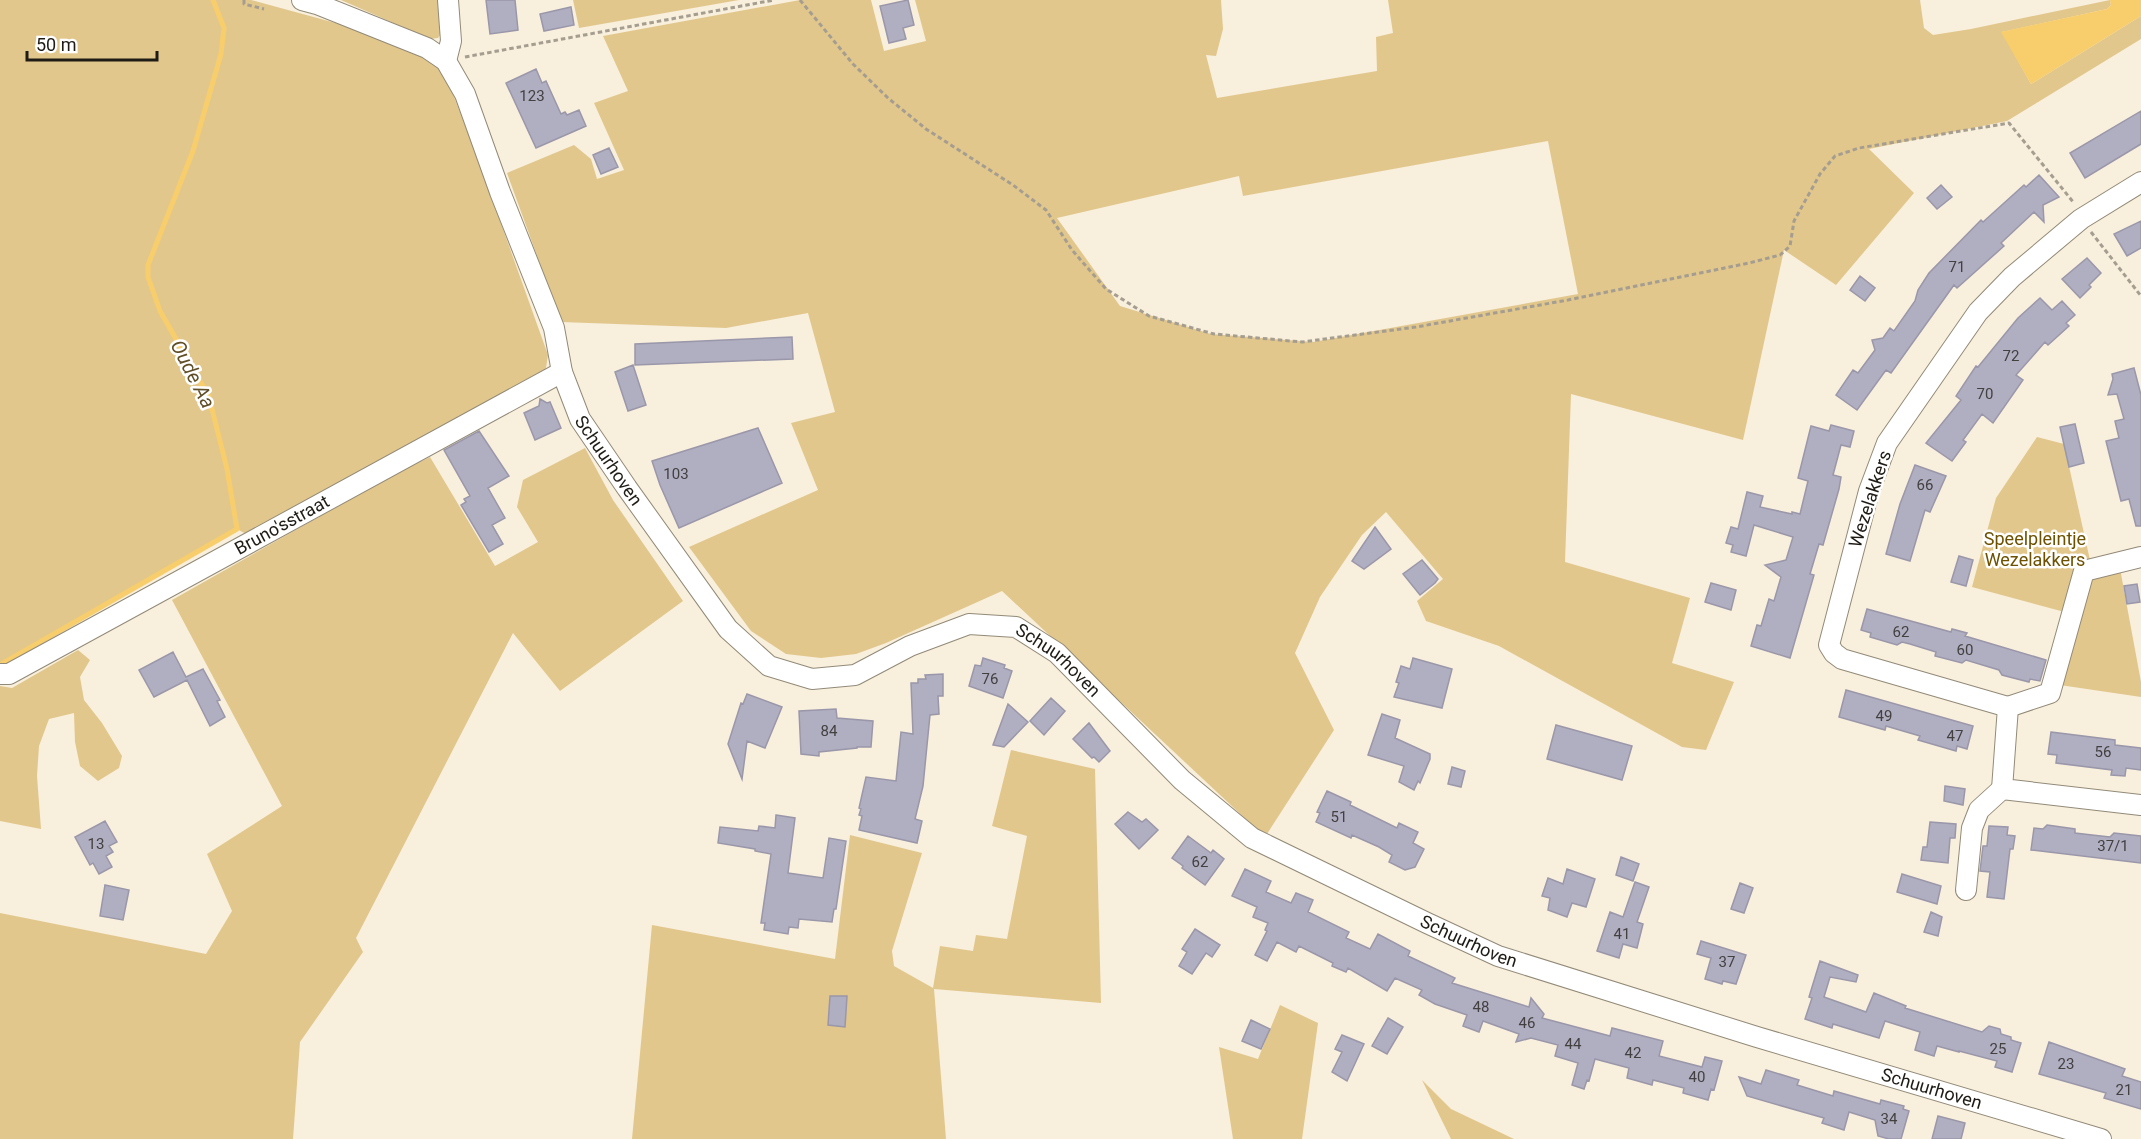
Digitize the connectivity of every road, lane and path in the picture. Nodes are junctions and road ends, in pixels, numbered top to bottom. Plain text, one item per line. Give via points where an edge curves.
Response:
1 (244, 0) edge
2 (302, 0) edge
3 (448, 0) edge
4 (774, 0) edge
5 (800, 0) edge
6 (264, 9) dead end
7 (446, 61) junction
8 (2141, 182) edge
9 (2083, 217) junction
10 (2141, 296) edge
11 (562, 372) junction
12 (2141, 557) edge
13 (0, 674) edge
14 (2008, 707) junction
15 (2002, 789) junction
16 (2141, 805) edge
17 (1966, 890) dead end
18 (2100, 1139) edge

1 - 6 path via 244,4
2 - 7 street, Schuurhoven via 427,48
3 - 7 street via 451,41
4 - 7 path
5 - 9 path via 846,57 888,98 926,129 1046,210 1072,250 1106,289 1149,316 1214,334 1302,342 1382,332 1749,264 1780,255 1790,246 1794,221 1820,174 1835,156 1859,147 2009,123
7 - 11 street, Schuurhoven via 465,94 554,328
8 - 9 street, Wezelakkers
9 - 10 path
9 - 14 street, Wezelakkers via 1978,312 1887,444 1869,491 1829,645 1842,659
11 - 13 street, Bruno'sstraat via 9,675
11 - 18 street, Schuurhoven via 580,419 627,488 728,629 770,666 812,679 855,675 910,646 969,624 1016,627 1057,653 1182,780 1252,838 1457,938 1498,956 1622,996
12 - 14 street via 2084,571 2050,693
14 - 15 street
15 - 16 street
15 - 17 street via 1979,810 1972,828

